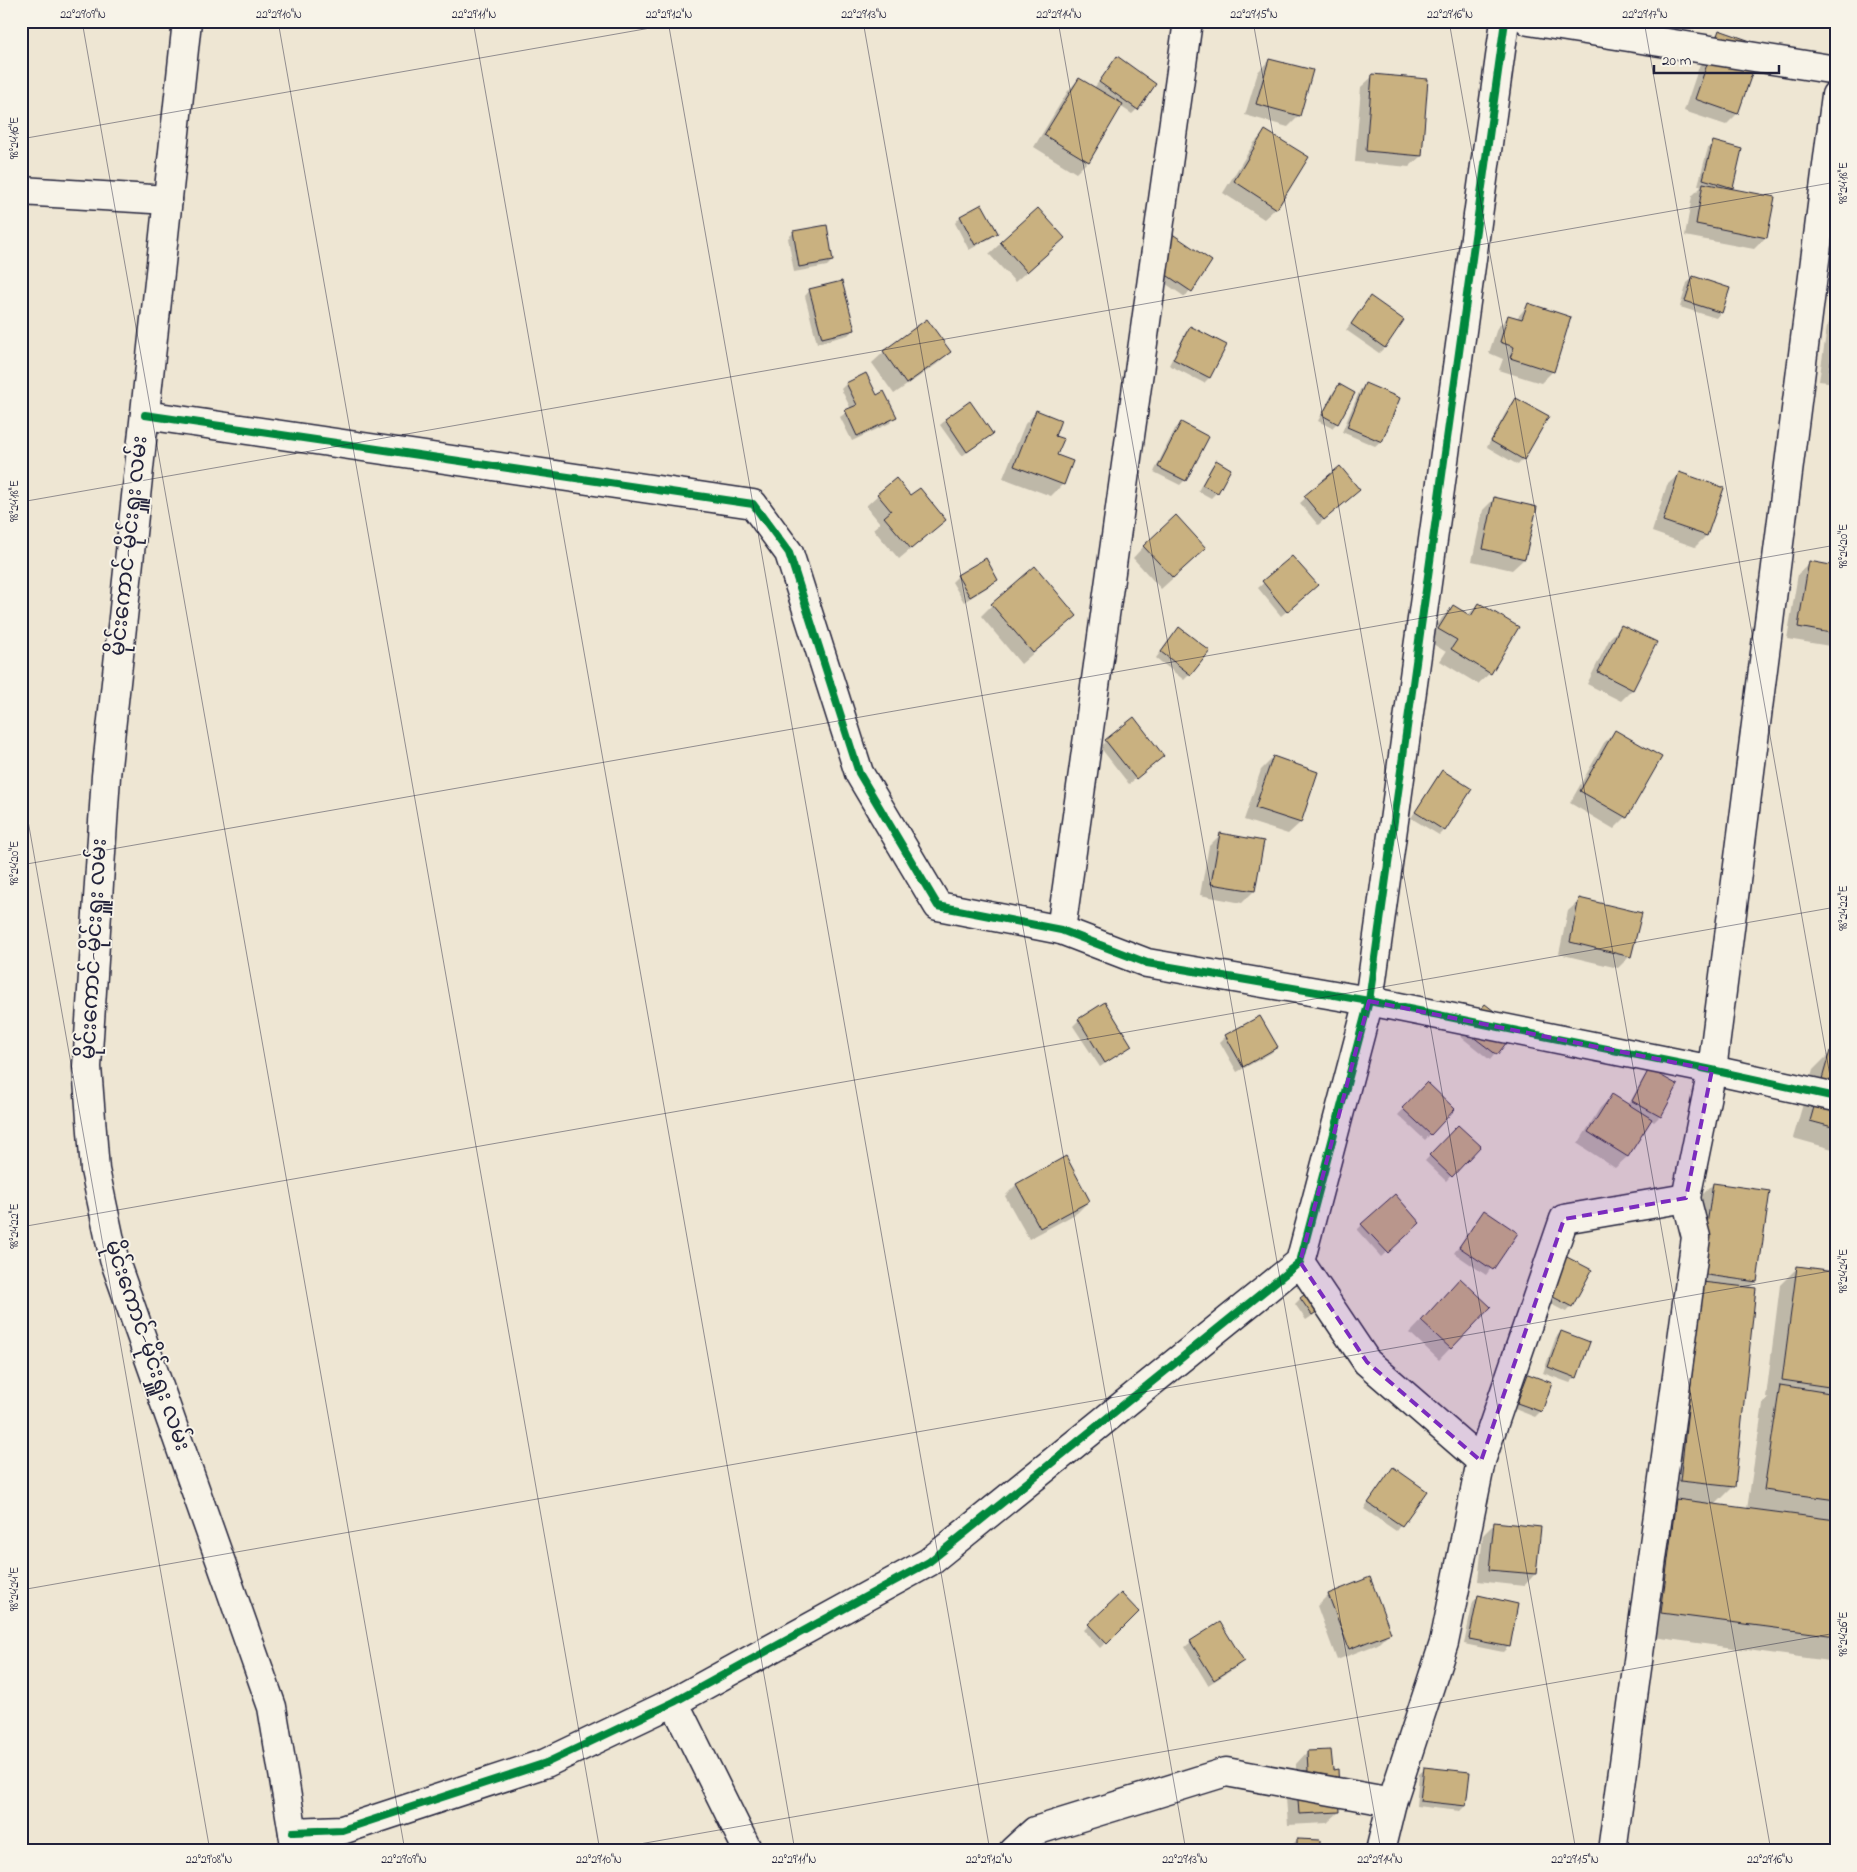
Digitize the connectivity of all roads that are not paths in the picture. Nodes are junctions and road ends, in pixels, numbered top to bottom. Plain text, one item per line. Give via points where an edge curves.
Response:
1 (187, 21) edge
2 (1188, 21) edge
3 (1505, 21) edge
4 (1530, 21) edge
5 (1836, 70) edge
6 (1836, 95) edge
7 (21, 191) edge
8 (168, 200) junction
9 (144, 415) junction
10 (1061, 930) junction
11 (1369, 1001) junction
12 (1712, 1070) junction
13 (1836, 1098) edge
14 (1686, 1198) junction
15 (1300, 1262) junction
16 (1481, 1461) junction
17 (674, 1702) junction
18 (1392, 1802) junction
19 (295, 1841) edge
20 (748, 1851) edge
21 (1013, 1851) edge
22 (1380, 1851) edge
23 (1612, 1851) edge

1 - 8 street, မိုင်းကောင်-မိုင်းရှူး လမ်း
2 - 10 street
3 - 11 street
4 - 5 street
6 - 12 street
7 - 8 street
8 - 9 street, မိုင်းကောင်-မိုင်းရှူး လမ်း
9 - 10 street via 752,504 789,553 859,773 938,906
9 - 19 street, မိုင်းကောင်-မိုင်းရှူး လမ်း via 106,776 88,1067 95,1170 114,1259 272,1707
10 - 11 street via 1147,964
11 - 12 street
11 - 15 street
12 - 13 street
12 - 14 street
14 - 16 street via 1564,1219
14 - 23 street via 1696,1238
15 - 16 street via 1367,1362
15 - 17 street via 929,1562
16 - 18 street via 1444,1643
17 - 19 street via 546,1763 342,1830
17 - 20 street
18 - 21 street via 1226,1772 1035,1831
18 - 22 street

